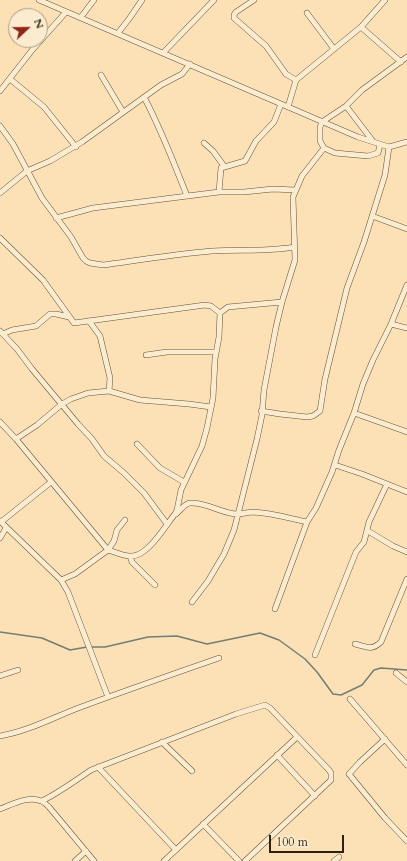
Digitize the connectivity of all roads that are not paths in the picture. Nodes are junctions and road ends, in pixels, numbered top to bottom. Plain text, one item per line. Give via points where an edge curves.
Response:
1 (39, 0) edge
2 (94, 0) edge
3 (142, 0) edge
4 (214, 0) edge
5 (254, 0) edge
6 (385, 0) edge
7 (66, 12) junction
8 (307, 12) dead end
9 (81, 18) junction
10 (361, 27) junction
11 (118, 33) junction
12 (334, 49) junction
13 (163, 53) junction
14 (407, 57) edge
15 (401, 62) junction
16 (190, 64) junction
17 (100, 75) dead end
18 (10, 79) junction
19 (296, 80) junction
20 (0, 91) edge
21 (144, 98) junction
22 (282, 104) junction
23 (346, 106) junction
24 (288, 107) junction
25 (123, 112) junction
26 (322, 122) junction
27 (0, 126) edge
28 (372, 141) junction
29 (407, 142) edge
30 (204, 143) dead end
31 (380, 145) junction
32 (76, 147) junction
33 (389, 147) junction
34 (324, 148) junction
35 (224, 166) junction
36 (27, 171) junction
37 (295, 190) junction
38 (219, 192) junction
39 (0, 193) edge
40 (187, 196) junction
41 (372, 216) junction
42 (56, 218) junction
43 (407, 230) edge
44 (0, 238) edge
45 (295, 247) junction
46 (407, 285) edge
47 (282, 302) junction
48 (220, 313) junction
49 (69, 317) junction
50 (89, 321) junction
51 (391, 324) junction
52 (407, 328) edge
53 (2, 332) edge
54 (216, 352) junction
55 (146, 356) dead end
56 (109, 391) junction
57 (62, 404) junction
58 (211, 407) junction
59 (261, 411) junction
60 (354, 413) junction
61 (0, 422) edge
62 (407, 432) edge
63 (16, 439) junction
64 (137, 444) dead end
65 (335, 465) junction
66 (51, 482) junction
67 (184, 482) junction
68 (387, 484) junction
69 (407, 492) edge
70 (175, 514) junction
71 (238, 514) junction
72 (125, 520) dead end
73 (0, 521) edge
74 (307, 522) junction
75 (167, 524) junction
76 (6, 528) junction
77 (368, 531) junction
78 (0, 538) edge
79 (108, 550) junction
80 (407, 552) edge
81 (130, 556) junction
82 (407, 579) edge
83 (61, 580) junction
84 (154, 585) dead end
85 (192, 602) dead end
86 (275, 609) dead end
87 (355, 644) dead end
88 (315, 655) dead end
89 (219, 658) dead end
90 (18, 670) dead end
91 (396, 673) dead end
92 (0, 676) edge
93 (407, 682) edge
94 (108, 697) junction
95 (350, 699) dead end
96 (0, 736) edge
97 (296, 737) junction
98 (385, 739) junction
99 (162, 742) junction
100 (277, 755) junction
101 (407, 765) edge
102 (98, 767) junction
103 (192, 771) dead end
104 (315, 796) junction
105 (42, 801) junction
106 (0, 809) edge
107 (203, 824) junction
108 (407, 841) edge
109 (176, 850) junction
110 (86, 851) junction
111 (339, 857) dead end
112 (75, 861) edge
113 (94, 861) edge
114 (164, 861) edge
115 (238, 861) edge
116 (245, 861) edge
117 (334, 861) edge

1 - 7 street
2 - 9 street
3 - 11 street
4 - 13 street
5 - 19 street via 236,12 234,18 266,46 286,74
6 - 10 street
7 - 9 street
7 - 18 street
8 - 12 street
9 - 11 street
10 - 12 street
10 - 15 street
11 - 13 street
12 - 19 street
13 - 16 street
14 - 15 street
15 - 23 street via 362,90
16 - 21 street via 182,74
16 - 22 street
17 - 25 street
18 - 20 street
18 - 32 street via 44,107
19 - 24 street
21 - 25 street
21 - 40 street via 159,126
22 - 24 street
22 - 35 street via 274,122 256,141 245,161
23 - 26 street
23 - 28 street
24 - 26 street
25 - 32 street
26 - 28 street
26 - 34 street via 319,133
27 - 36 street
28 - 31 street
29 - 33 street
30 - 35 street
31 - 33 street
31 - 34 street via 378,153 368,156 334,153
32 - 36 street
33 - 41 street via 385,175
34 - 37 street via 308,167
35 - 38 street via 221,168
36 - 39 street
36 - 42 street
37 - 38 street
37 - 45 street
38 - 40 street
40 - 42 street via 93,208
41 - 43 street
41 - 59 street via 348,288 325,379 320,412 307,417
42 - 45 street via 82,258 95,264 184,253 263,251
44 - 49 street via 43,280
45 - 47 street via 295,260
46 - 51 street
47 - 48 street via 235,306
47 - 59 street
48 - 50 street via 205,305
48 - 54 street
49 - 50 street via 74,323
49 - 53 street via 50,314 36,326
50 - 56 street via 100,336 110,378
51 - 52 street
51 - 60 street via 373,360
53 - 57 street
54 - 55 street via 167,352
54 - 58 street
56 - 57 street via 88,393
56 - 58 street via 140,400
57 - 63 street
57 - 75 street via 104,456 137,485
58 - 67 street via 202,446
59 - 71 street via 257,439
60 - 62 street
60 - 65 street
61 - 63 street
63 - 66 street
64 - 67 street via 160,468
65 - 68 street
65 - 74 street
66 - 73 street
66 - 79 street
67 - 70 street
68 - 69 street
68 - 77 street via 369,522
70 - 71 street via 189,503 204,504
70 - 75 street
71 - 74 street via 265,513
71 - 85 street via 224,554
72 - 79 street via 117,530 114,542
73 - 76 street
74 - 86 street
75 - 81 street via 147,549 136,556
76 - 78 street
76 - 83 street
77 - 80 street
77 - 88 street via 356,552
79 - 81 street
79 - 83 street via 75,574
81 - 84 street via 132,562
82 - 87 street via 381,642 372,648
83 - 94 street via 68,592
89 - 94 street
90 - 92 street
91 - 93 street
94 - 96 street via 40,725
95 - 98 street
97 - 99 street via 265,705
97 - 100 street
97 - 104 street via 331,773 331,780
98 - 101 street
98 - 108 street via 349,774
99 - 102 street
99 - 103 street
100 - 104 street
100 - 107 street
102 - 105 street
102 - 109 street
104 - 116 street
105 - 106 street via 23,801
105 - 110 street
107 - 109 street
107 - 115 street
109 - 114 street
110 - 112 street
110 - 113 street
111 - 117 street

